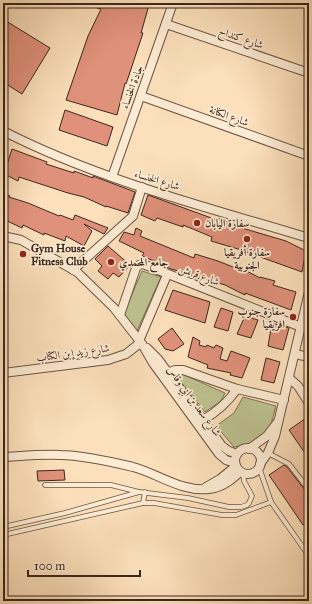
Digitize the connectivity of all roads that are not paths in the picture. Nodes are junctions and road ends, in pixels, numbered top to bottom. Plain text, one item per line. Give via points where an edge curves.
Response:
1 (173, 3) edge
2 (166, 24) junction
3 (309, 73) edge
4 (141, 96) junction
5 (3, 131) edge
6 (309, 156) edge
7 (112, 177) junction
8 (142, 187) junction
9 (3, 236) edge
10 (309, 238) edge
11 (73, 270) junction
12 (167, 275) junction
13 (309, 292) edge
14 (120, 315) junction
15 (301, 327) junction
16 (140, 342) junction
17 (295, 354) junction
18 (309, 357) edge
19 (3, 373) edge
20 (168, 373) junction
21 (289, 378) junction
22 (237, 389) junction
23 (284, 400) junction
24 (309, 402) edge
25 (203, 420) junction
26 (279, 421) junction
27 (249, 449) junction
28 (268, 453) junction
29 (237, 454) junction
30 (3, 457) edge
31 (259, 466) junction
32 (239, 469) junction
33 (45, 485) dead end
34 (309, 490) edge
35 (140, 492) junction
36 (145, 492) junction
37 (271, 502) junction
38 (142, 503) junction
39 (3, 527) edge
40 (3, 535) edge
41 (309, 556) edge

1 - 2 street, جادة الخنساء
2 - 3 street, شارع كنداح
2 - 4 street, جادة الخنساء
4 - 6 street, شارع الكنانة
4 - 7 street, جادة الخنساء
5 - 7 street, شارع الخنساء via 28,144
7 - 8 street, شارع الخنساء
8 - 10 street, شارع الخنساء
8 - 11 street via 133,216
9 - 11 street, شارع سعد بن ابي وقاس via 21,240
11 - 14 street, شارع سعد بن ابي وقاس
12 - 14 street, شارع قريش via 143,264 139,265
12 - 15 street, شارع قريش
12 - 16 street
13 - 15 street
14 - 16 street, شارع سعد بن ابي وقاس
15 - 17 street
16 - 19 street, شارع زيد إبن الكتاب via 126,354 108,360
16 - 20 street, شارع سعد بن ابي وقاس
16 - 32 street, شارع سعد بن ابي وقاس via 153,364 216,450
17 - 18 street
17 - 21 street
20 - 22 street via 183,370
20 - 25 street, شارع سعد بن ابي وقاس
21 - 23 street
21 - 24 street
22 - 23 street
22 - 25 street via 226,404
23 - 26 street
25 - 29 street, شارع سعد بن ابي وقاس via 222,446
26 - 27 street via 267,436
26 - 28 street
27 - 29 street
27 - 31 street via 258,454
28 - 31 street
28 - 34 lane via 289,464
29 - 32 street
30 - 32 street via 62,455 99,460 134,467 173,483 202,490 220,487
31 - 32 street via 251,474
31 - 37 lane
32 - 36 lane via 252,496 250,502 244,506 223,507 188,498
33 - 35 lane via 112,485
35 - 36 lane
35 - 39 lane
36 - 38 lane
37 - 38 lane via 236,515
37 - 41 lane
38 - 40 lane

